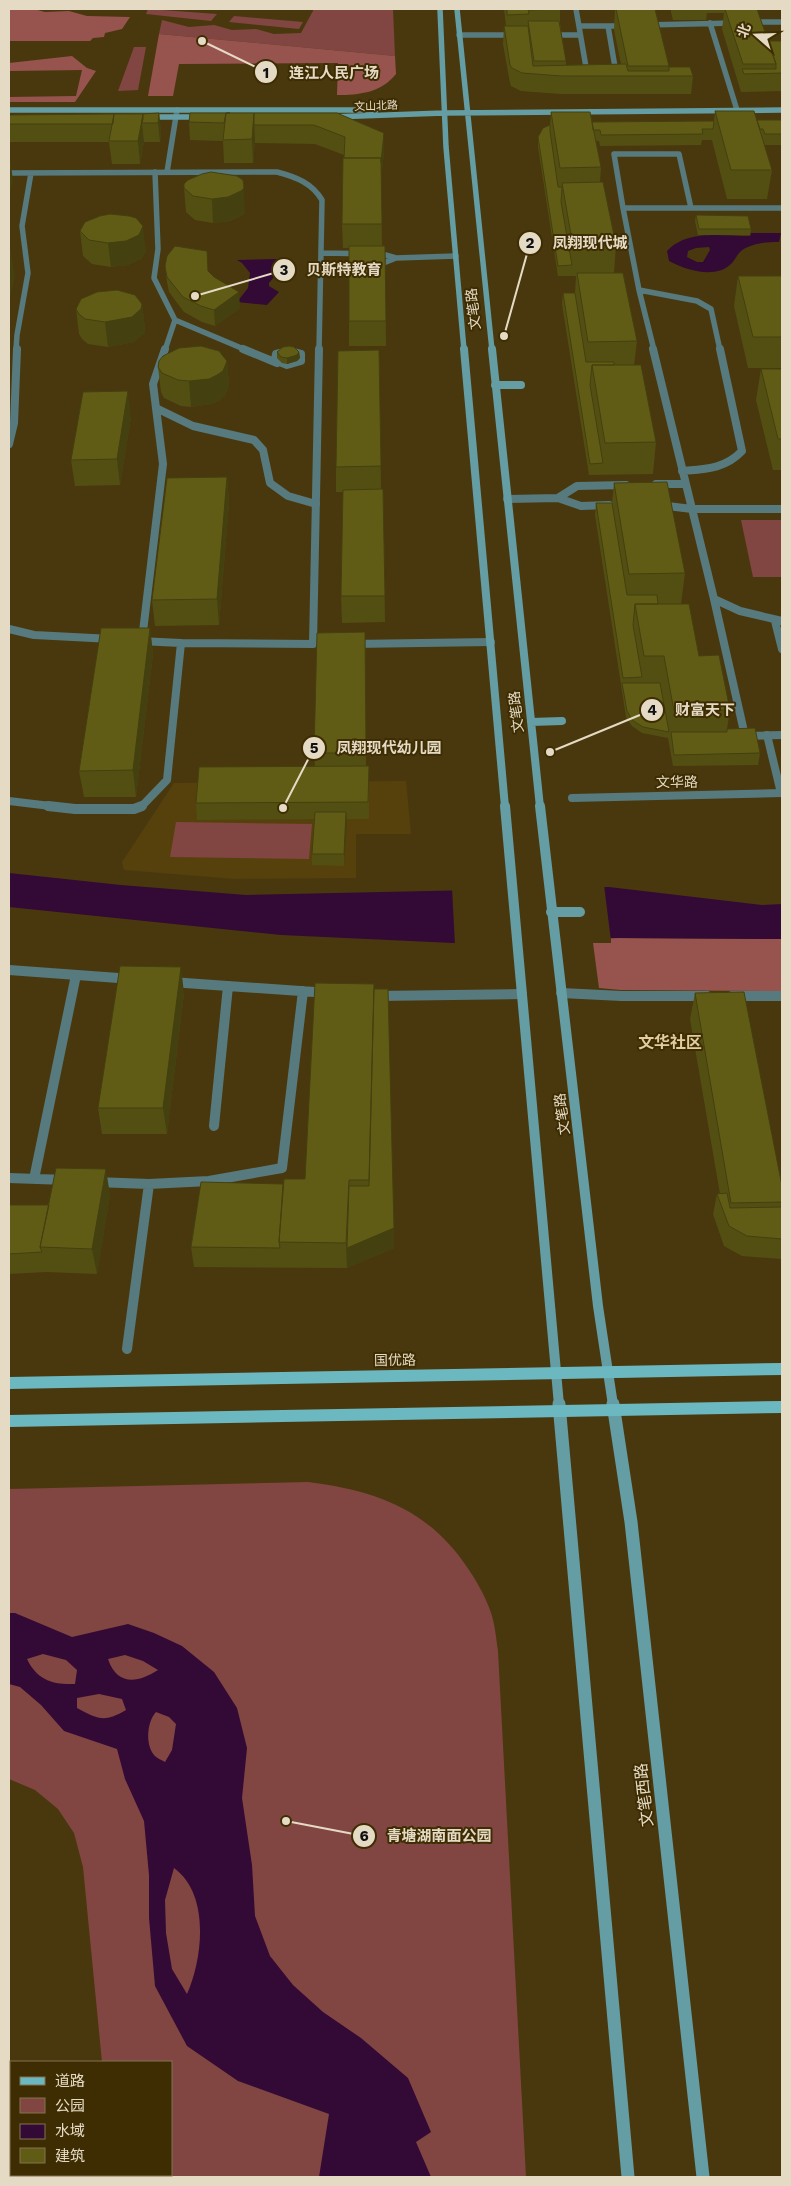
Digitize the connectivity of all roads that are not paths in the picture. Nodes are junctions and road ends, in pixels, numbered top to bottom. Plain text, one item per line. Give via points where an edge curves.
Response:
1 (440, 9) edge
2 (457, 9) edge
3 (576, 9) edge
4 (782, 22) edge
5 (710, 23) junction
6 (579, 26) junction
7 (608, 26) junction
8 (459, 35) junction
9 (522, 35) edge
10 (542, 35) edge
11 (580, 35) junction
12 (596, 73) edge
13 (606, 73) edge
14 (9, 110) edge
15 (177, 110) junction
16 (737, 110) junction
17 (782, 110) edge
18 (466, 112) junction
19 (444, 113) junction
20 (68, 117) edge
21 (175, 117) junction
22 (155, 172) junction
23 (167, 172) junction
24 (31, 173) junction
25 (9, 174) edge
26 (623, 208) junction
27 (690, 208) junction
28 (782, 208) edge
29 (322, 253) junction
30 (456, 256) junction
31 (396, 258) junction
32 (321, 265) junction
33 (639, 290) junction
34 (175, 320) junction
35 (302, 358) junction
36 (319, 358) junction
37 (278, 363) junction
38 (521, 384) dead end
39 (495, 385) junction
40 (156, 408) junction
41 (9, 444) edge
42 (682, 471) junction
43 (685, 484) junction
44 (637, 485) edge
45 (646, 485) edge
46 (558, 498) junction
47 (507, 499) junction
48 (316, 504) junction
49 (620, 505) edge
50 (647, 505) edge
51 (782, 508) edge
52 (692, 509) junction
53 (714, 599) junction
54 (779, 621) edge
55 (9, 629) edge
56 (122, 640) edge
57 (132, 640) edge
58 (142, 641) junction
59 (491, 642) junction
60 (182, 643) junction
61 (339, 644) edge
62 (782, 649) edge
63 (562, 721) dead end
64 (531, 722) junction
65 (767, 735) junction
66 (782, 735) edge
67 (781, 793) edge
68 (572, 798) dead end
69 (9, 801) edge
70 (551, 912) junction
71 (580, 912) dead end
72 (9, 970) edge
73 (76, 975) junction
74 (142, 980) edge
75 (162, 981) edge
76 (228, 986) junction
77 (303, 991) junction
78 (561, 993) junction
79 (342, 994) edge
80 (522, 994) junction
81 (370, 996) edge
82 (782, 996) edge
83 (214, 1126) dead end
84 (9, 1178) edge
85 (34, 1179) junction
86 (149, 1184) junction
87 (127, 1350) dead end
88 (782, 1369) edge
89 (608, 1372) junction
90 (557, 1373) junction
91 (9, 1383) edge
92 (782, 1407) edge
93 (614, 1410) junction
94 (560, 1411) junction
95 (9, 1421) edge
96 (628, 2177) edge
97 (703, 2177) edge

1 - 19 main road, 文笔路
2 - 8 main road, 文笔路
3 - 6 street
4 - 5 street
5 - 7 street
5 - 16 street
6 - 7 street
6 - 11 street
7 - 13 street via 616,73
8 - 9 street
8 - 18 main road, 文笔路
10 - 11 street
11 - 12 street via 586,73
14 - 15 main road, 文山北路
15 - 19 main road, 文山北路 via 360,109
15 - 21 street
16 - 17 main road, 文山北路
16 - 18 main road, 文山北路
18 - 19 main road, 文山北路
18 - 39 main road, 文笔路
19 - 21 main road, 文山北路
19 - 30 main road, 文笔路
20 - 21 main road, 文山北路
21 - 23 street
22 - 23 street
22 - 24 street
22 - 34 street via 158,249 154,278
23 - 29 street via 277,172 305,181 322,200
24 - 25 street
24 - 41 street via 22,226 28,273 17,335 14,423
26 - 27 street
26 - 27 street via 614,154 680,154
26 - 33 street
27 - 28 street
29 - 31 street via 382,254
29 - 32 street
30 - 31 street
30 - 59 main road, 文笔路
31 - 32 street via 381,264
32 - 36 street
33 - 42 street
33 - 42 street via 697,301 710,309 742,451 733,462
34 - 37 street
34 - 40 street via 153,384
35 - 36 street
35 - 37 street via 293,365
35 - 37 street via 296,352 282,352 274,358
36 - 48 street
38 - 39 main road
39 - 47 main road, 文笔路
40 - 48 street via 193,426 254,440 263,450 270,483 288,496
40 - 58 street via 163,464
42 - 43 street
43 - 45 street
43 - 52 street
44 - 46 street via 577,486
46 - 47 street
46 - 49 street via 581,506
47 - 64 main road, 文笔路
48 - 60 street via 317,644
50 - 52 street
51 - 52 street
52 - 53 street
53 - 54 street via 740,611
53 - 65 street via 746,736
54 - 62 street
55 - 56 street via 34,635
57 - 58 street
58 - 60 street
59 - 61 street
59 - 80 main road, 文笔路
60 - 69 street via 167,780 141,807 74,809
63 - 64 main road
64 - 70 main road, 文笔路
65 - 66 street
65 - 67 street
67 - 68 street, 文华路
70 - 71 main road
70 - 78 main road, 文笔路
72 - 73 street
73 - 74 street
73 - 85 street
75 - 76 street
76 - 77 street
76 - 83 street
77 - 79 street
77 - 86 street via 282,1168 209,1181
78 - 82 street
78 - 89 main road, 文笔路
80 - 81 street
80 - 90 main road, 文笔路
84 - 85 street
85 - 86 street
86 - 87 street
88 - 89 main road, 国优路
89 - 90 main road, 国优路
89 - 93 main road, 文笔路
90 - 91 main road, 国优路
90 - 94 main road, 文笔路
92 - 93 main road
93 - 94 main road
93 - 97 main road, 文笔西路 via 631,1522
94 - 95 main road
94 - 96 main road

